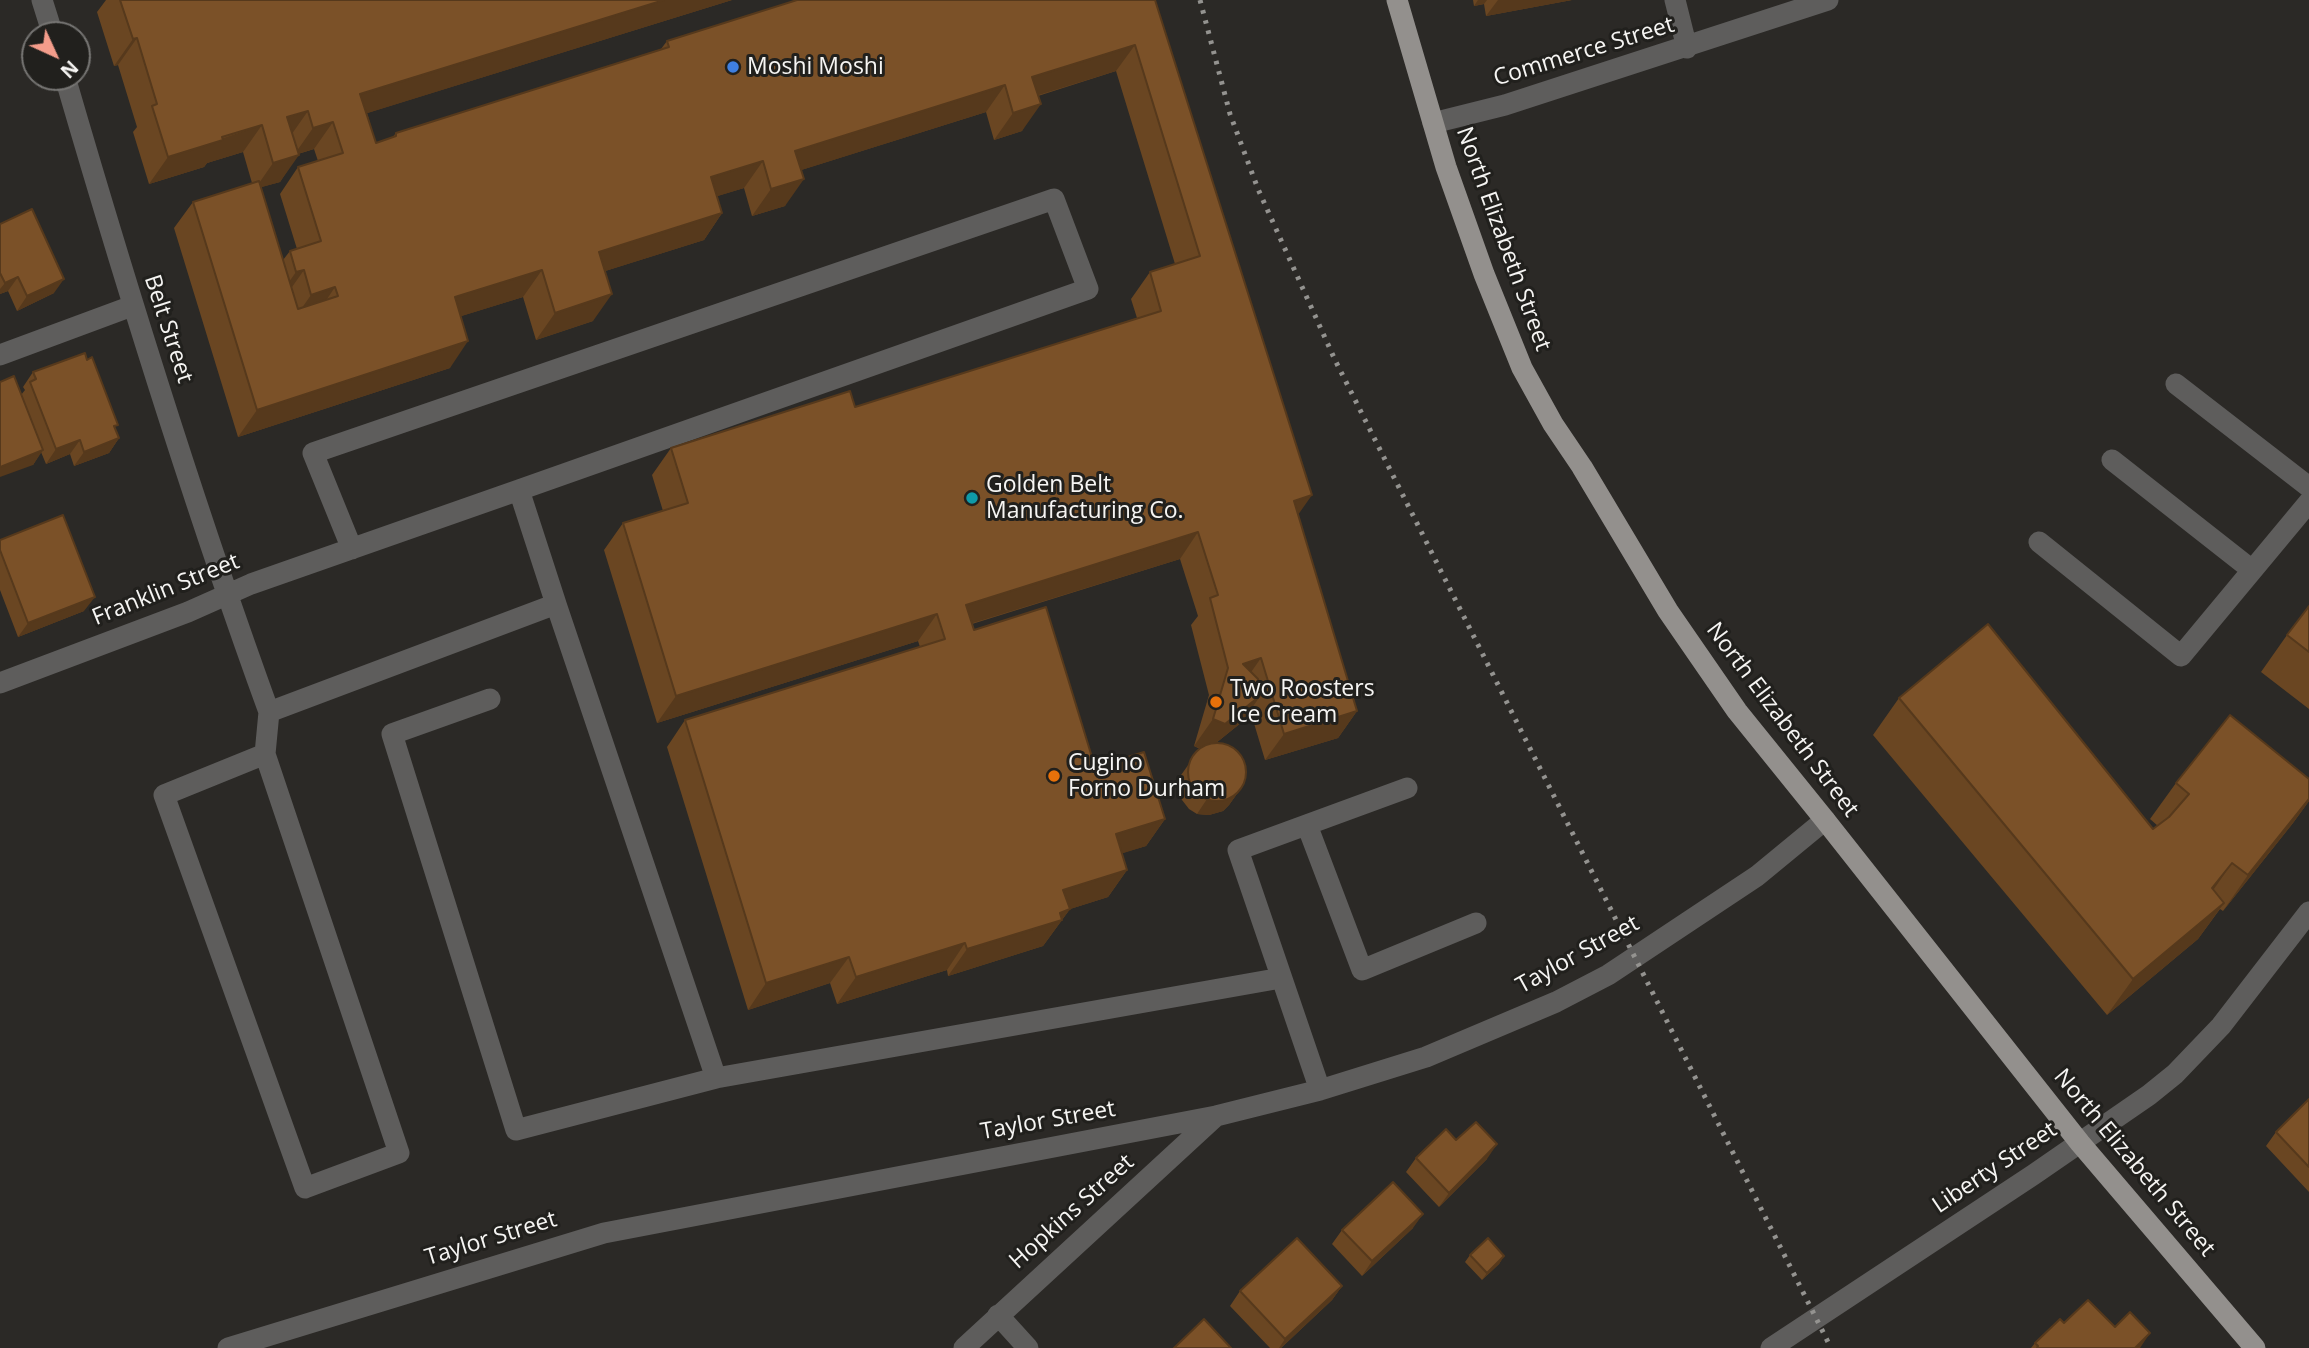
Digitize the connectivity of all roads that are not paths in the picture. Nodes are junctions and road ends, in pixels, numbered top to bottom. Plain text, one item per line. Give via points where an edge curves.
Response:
1 (43, 0) edge
2 (1397, 0) edge
3 (1675, 0) edge
4 (1828, 0) edge
5 (49, 21) edge
6 (1687, 48) junction
7 (69, 91) edge
8 (1433, 122) junction
9 (132, 306) junction
10 (0, 355) edge
11 (2176, 384) dead end
12 (2112, 460) dead end
13 (2309, 486) edge
14 (519, 489) junction
15 (2309, 502) edge
16 (2039, 542) dead end
17 (352, 549) junction
18 (2252, 570) junction
19 (227, 595) junction
20 (556, 604) junction
21 (0, 683) edge
22 (490, 699) dead end
23 (269, 712) junction
24 (265, 754) junction
25 (1407, 788) dead end
26 (1825, 820) junction
27 (1307, 825) junction
28 (2309, 912) edge
29 (1476, 923) dead end
30 (1282, 978) junction
31 (716, 1078) junction
32 (1320, 1090) junction
33 (1216, 1116) junction
34 (2080, 1143) junction
35 (998, 1315) junction
36 (228, 1348) edge
37 (964, 1348) edge
38 (1028, 1348) edge
39 (1771, 1348) edge
40 (2255, 1348) edge

1 - 5 street
2 - 8 main road, North Elizabeth Street
3 - 6 street
4 - 6 street, Commerce Street
6 - 8 street, Commerce Street via 1505,105
7 - 9 street, Belt Street
8 - 26 main road, North Elizabeth Street via 1484,274 1522,368 1553,425 1683,634 1737,712
9 - 10 street
9 - 19 street, Belt Street
11 - 13 street
12 - 18 street
14 - 17 street, Franklin Street
14 - 17 street, Franklin Street via 1088,289 1054,200 313,453
14 - 20 street
15 - 18 street
16 - 18 street via 2181,656
17 - 19 street, Franklin Street
19 - 21 street, Franklin Street
19 - 23 street, Belt Street
20 - 23 street
20 - 31 street
22 - 31 street via 392,734 516,1129
23 - 24 street
24 - 24 street via 399,1153 305,1188 164,796
25 - 27 street
26 - 32 street, Taylor Street via 1757,877 1608,975 1426,1057
26 - 34 main road, North Elizabeth Street
27 - 29 street via 1362,970
27 - 30 street via 1238,850
28 - 34 street, Liberty Street via 2221,1026 2175,1074
30 - 31 street
30 - 32 street
32 - 33 street, Taylor Street
33 - 35 street, Hopkins Street
33 - 36 street, Taylor Street via 604,1233
34 - 39 street, Liberty Street
34 - 40 main road, North Elizabeth Street
35 - 37 street, Hopkins Street
35 - 38 street

